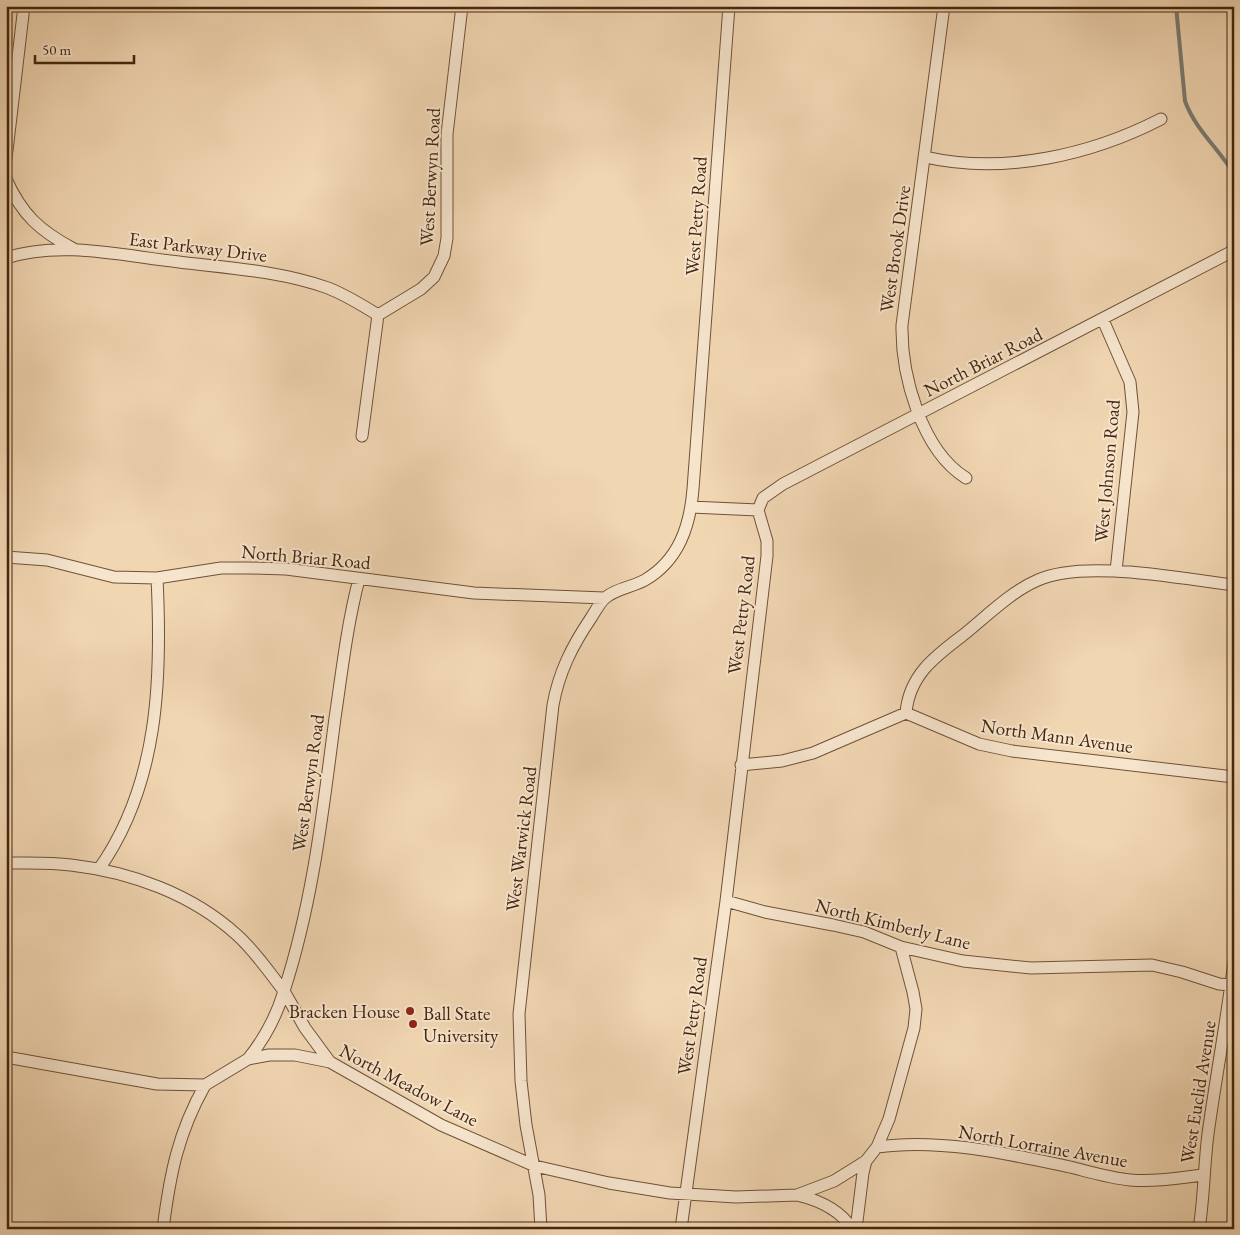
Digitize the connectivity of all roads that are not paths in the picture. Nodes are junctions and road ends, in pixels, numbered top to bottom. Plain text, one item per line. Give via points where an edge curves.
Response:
1 (24, 6) edge
2 (462, 6) edge
3 (729, 6) edge
4 (944, 6) edge
5 (1161, 119) dead end
6 (925, 157) junction
7 (6, 159) edge
8 (6, 179) edge
9 (75, 250) junction
10 (1231, 252) dead end
11 (6, 258) edge
12 (378, 315) junction
13 (1103, 320) junction
14 (919, 414) junction
15 (362, 436) dead end
16 (966, 478) dead end
17 (691, 507) junction
18 (758, 510) junction
19 (6, 557) edge
20 (1116, 572) junction
21 (158, 578) junction
22 (359, 579) junction
23 (1234, 585) edge
24 (604, 598) junction
25 (906, 713) junction
26 (741, 765) junction
27 (1234, 777) edge
28 (6, 863) edge
29 (99, 869) junction
30 (726, 900) junction
31 (901, 947) junction
32 (1234, 961) edge
33 (1231, 985) junction
34 (284, 991) junction
35 (6, 1057) edge
36 (248, 1059) junction
37 (330, 1062) junction
38 (205, 1084) junction
39 (877, 1147) junction
40 (866, 1161) junction
41 (535, 1166) junction
42 (1203, 1176) junction
43 (685, 1194) junction
44 (797, 1195) junction
45 (163, 1229) edge
46 (541, 1229) edge
47 (681, 1229) edge
48 (852, 1229) edge
49 (856, 1229) edge
50 (1199, 1229) edge

1 - 7 street
2 - 12 street, West Berwyn Road via 447,134 447,238 444,256 434,277 421,289
3 - 17 street, West Petty Road
4 - 6 street, West Brook Drive
5 - 6 street via 1122,137 1046,158 973,163
6 - 14 street, West Brook Drive via 902,325 906,378
8 - 9 street via 28,216 46,234
9 - 11 street, East Parkway Drive via 22,253
9 - 12 street, East Parkway Drive via 286,276 328,288
10 - 13 street, North Briar Road
12 - 15 street
13 - 14 street, North Briar Road
13 - 20 street, West Johnson Road via 1130,382 1134,412
14 - 16 street, West Brook Drive via 941,455
14 - 18 street, North Briar Road via 772,490 763,498
17 - 18 street
17 - 24 street via 681,542 666,563 646,580
18 - 26 street, West Petty Road via 767,556
19 - 21 street, North Briar Road via 47,560 114,577
20 - 23 street
20 - 25 street via 1063,572 1025,587 922,670 910,690
21 - 22 street, North Briar Road via 221,568 250,568 286,569
21 - 29 street via 160,634 149,755 135,798
22 - 24 street, North Briar Road via 474,593
22 - 34 street, West Berwyn Road via 348,626 313,872 302,930
24 - 41 street, West Warwick Road via 565,661 553,705 519,1014 521,1081
25 - 26 street via 813,752 782,761
25 - 27 street, North Mann Avenue via 987,746
26 - 30 street, West Petty Road
28 - 29 street
29 - 34 street via 158,886 208,912 249,947
30 - 31 street, North Kimberly Lane via 765,912 864,932
30 - 43 street, West Petty Road
31 - 33 street, North Kimberly Lane via 963,961 1031,968 1152,965
31 - 39 street via 916,1009 914,1028 900,1085
32 - 33 street, West Euclid Avenue
33 - 42 street, West Euclid Avenue
34 - 36 street, West Berwyn Road via 268,1032
34 - 37 street
35 - 38 street via 157,1084
36 - 37 street, North Meadow Lane via 282,1054
36 - 38 street, North Meadow Lane
37 - 41 street, North Meadow Lane via 441,1125
38 - 45 street via 191,1110 176,1151
39 - 40 street
39 - 42 street, North Lorraine Avenue via 897,1144 954,1148 1129,1180
40 - 44 street via 834,1181
40 - 49 street via 858,1198
41 - 43 street, North Meadow Lane via 609,1183
41 - 46 street, West Warwick Road
42 - 50 street, West Euclid Avenue
43 - 44 street, North Meadow Lane via 736,1197
43 - 47 street, West Petty Road
44 - 48 street via 826,1204

